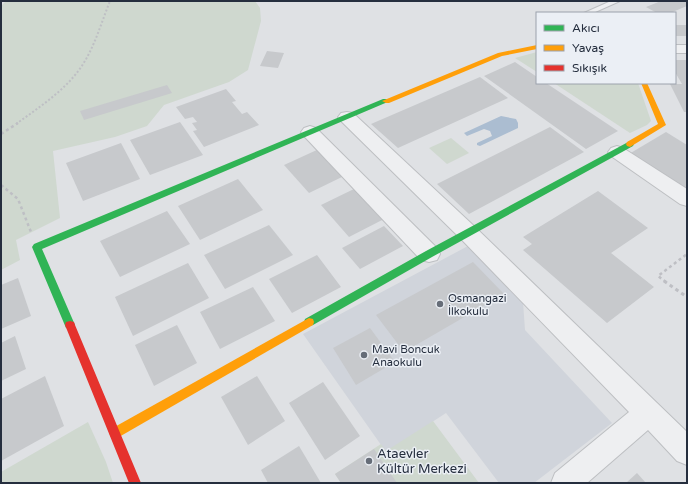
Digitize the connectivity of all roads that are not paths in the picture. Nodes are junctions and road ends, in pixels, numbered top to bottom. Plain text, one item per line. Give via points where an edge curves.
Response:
1 (617, 1) edge
2 (590, 12) edge
3 (536, 48) edge
4 (676, 49) edge
5 (687, 49) edge
6 (644, 84) edge
7 (348, 117) junction
8 (310, 132) junction
9 (617, 152) junction
10 (687, 199) edge
11 (468, 233) junction
12 (429, 254) junction
13 (648, 413) junction
14 (115, 433) junction
15 (687, 451) edge
16 (135, 483) edge
17 (565, 483) edge

1 - 2 lane
3 - 7 street via 500,54
4 - 5 street
6 - 9 street via 662,125
7 - 8 street
7 - 11 street
8 - 12 street
8 - 14 street via 37,247
9 - 10 street
9 - 11 street
11 - 12 street
11 - 13 street
12 - 14 street
13 - 15 street
13 - 17 street
14 - 16 street

